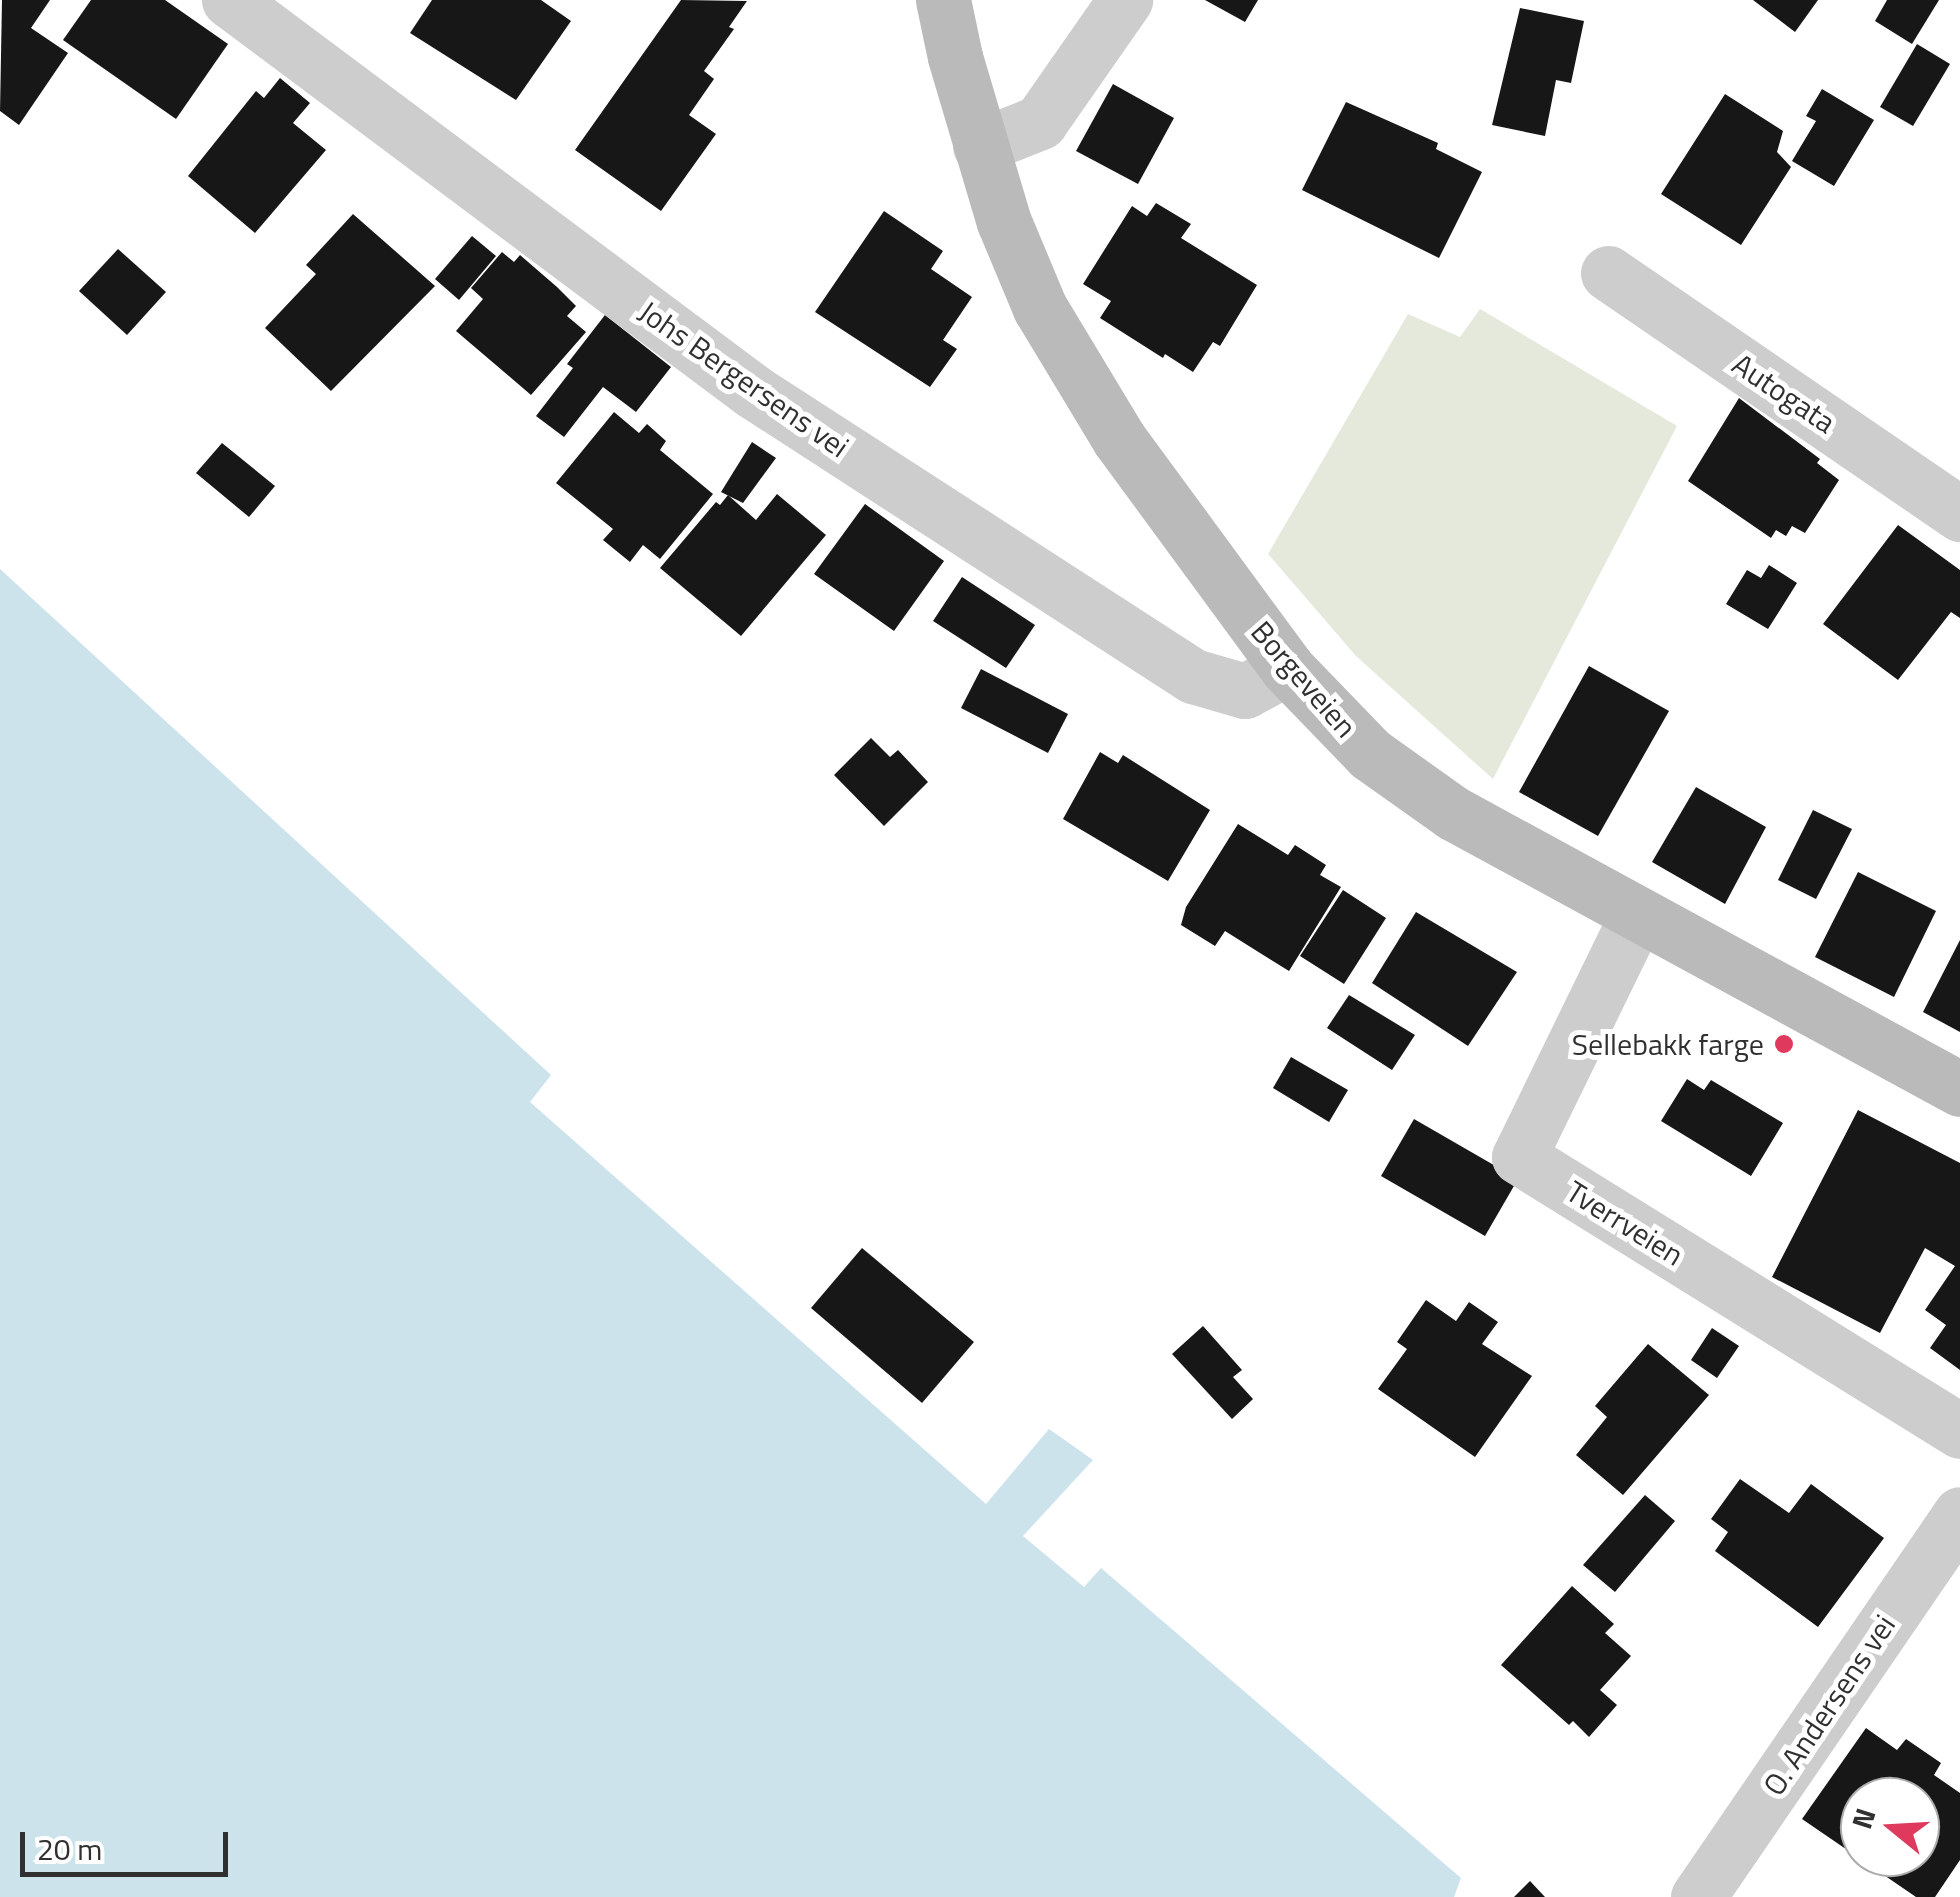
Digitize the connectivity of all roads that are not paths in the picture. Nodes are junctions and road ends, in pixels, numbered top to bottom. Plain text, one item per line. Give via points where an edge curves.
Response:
1 (228, 0) edge
2 (944, 0) edge
3 (1126, 0) edge
4 (980, 146) junction
5 (1608, 272) dead end
6 (1960, 514) edge
7 (1287, 668) junction
8 (1638, 915) junction
9 (1960, 1088) edge
10 (1960, 1431) edge
11 (1960, 1514) edge
12 (1698, 1897) edge

1 - 7 street, Johs Bergersens vei via 754,392 1193,676 1245,691
2 - 4 main road, Borgeveien
3 - 4 street via 1040,122
4 - 7 main road, Borgeveien via 1040,308 1120,439
5 - 6 street, Autogata
7 - 8 main road, Borgeveien via 1370,754 1453,813
8 - 9 main road, Borgeveien
8 - 10 street, Tverrveien via 1519,1157
11 - 12 street, O. Andersens vei

